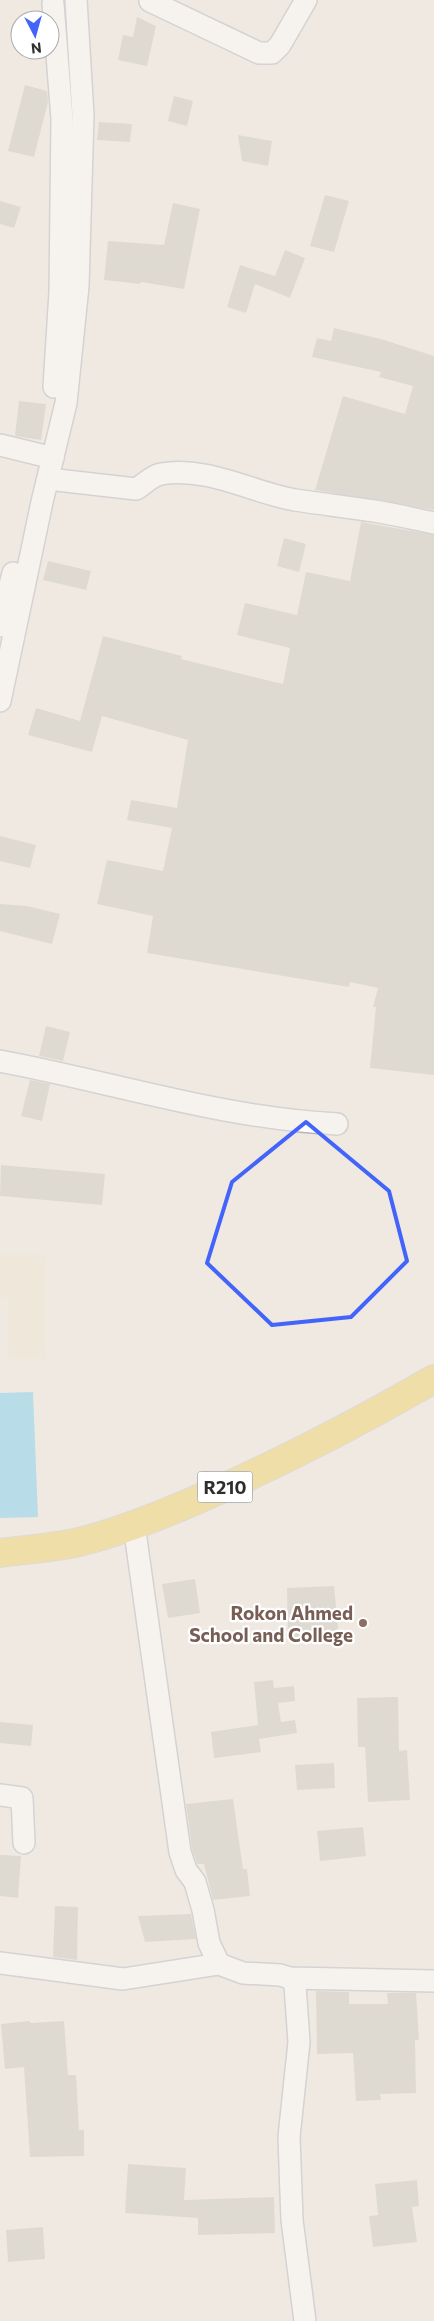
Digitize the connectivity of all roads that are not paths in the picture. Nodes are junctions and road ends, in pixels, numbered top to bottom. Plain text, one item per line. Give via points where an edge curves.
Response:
1 (148, 0) edge
2 (306, 0) edge
3 (60, 1) edge
4 (0, 444) edge
5 (48, 456) junction
6 (48, 479) junction
7 (434, 523) edge
8 (0, 626) edge
9 (0, 701) edge
10 (0, 1061) edge
11 (337, 1124) dead end
12 (434, 1379) edge
13 (434, 1398) edge
14 (136, 1533) junction
15 (0, 1553) edge
16 (0, 1569) edge
17 (0, 1795) edge
18 (24, 1843) dead end
19 (0, 1963) edge
20 (219, 1964) junction
21 (290, 1978) junction
22 (434, 1982) edge
23 (305, 2321) edge

1 - 2 street via 259,53 272,52 280,45
3 - 5 street via 60,292
4 - 5 street
5 - 6 street
5 - 8 street via 29,503
6 - 7 street via 136,489 162,474 195,474 242,483 293,500 377,511
6 - 9 street
10 - 11 street via 174,1101 304,1123
12 - 14 main road, R210 via 366,1418
13 - 14 main road, R210 via 273,1484
14 - 15 main road, R210
14 - 16 main road, R210 via 84,1557
14 - 20 street via 180,1852 186,1870 195,1882 209,1943
17 - 18 street via 22,1798
19 - 20 street via 123,1979
20 - 21 street via 243,1973
21 - 22 street
21 - 23 street via 295,1985 299,2042 289,2137 292,2220

